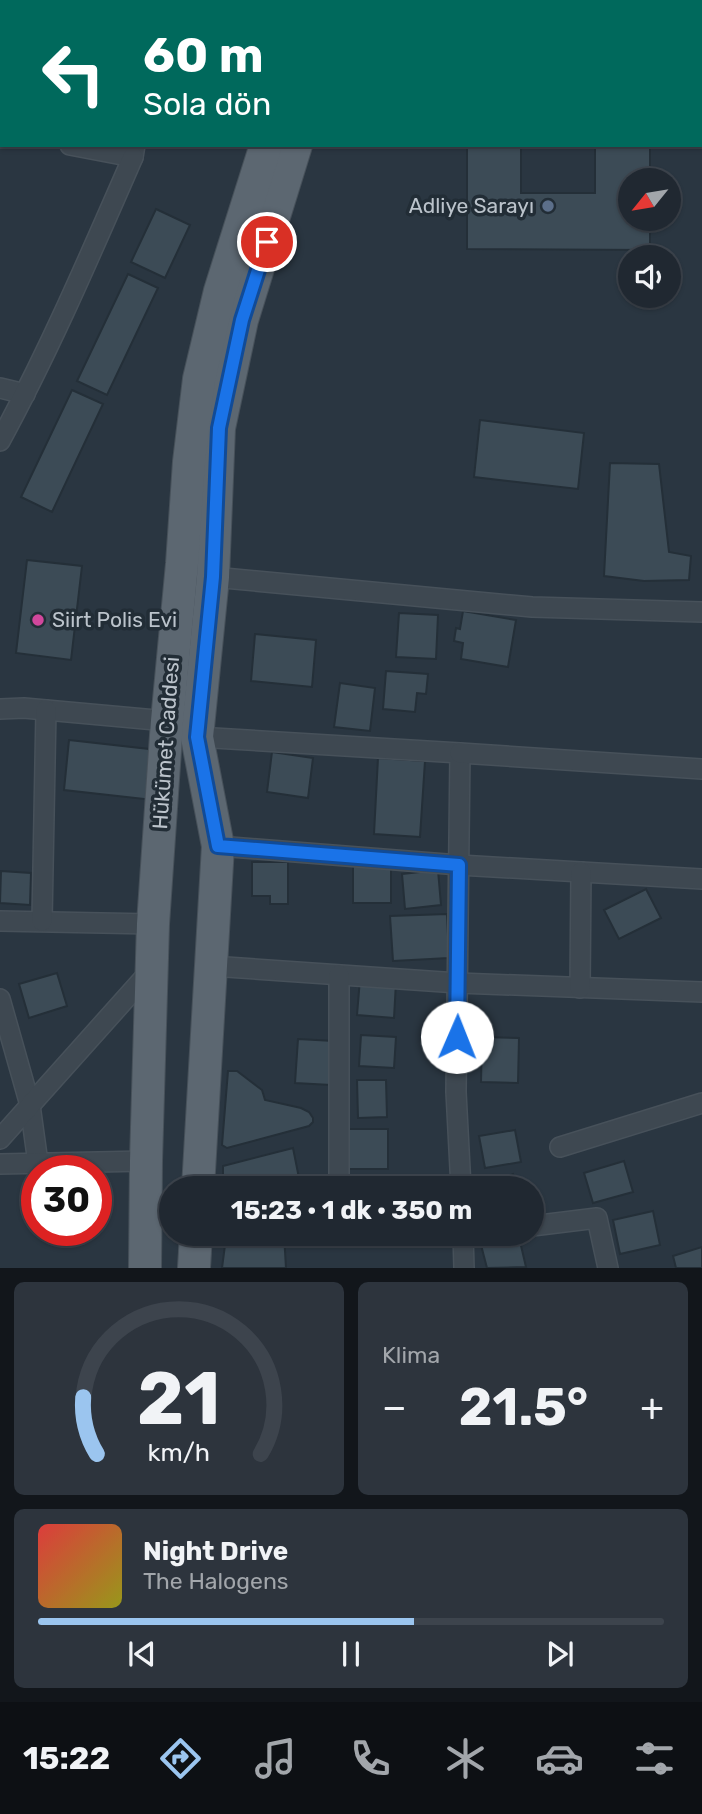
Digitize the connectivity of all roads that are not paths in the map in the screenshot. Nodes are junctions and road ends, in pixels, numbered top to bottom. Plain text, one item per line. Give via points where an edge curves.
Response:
1 (92, 147) edge
2 (265, 147) edge
3 (295, 147) edge
4 (134, 151) edge
5 (0, 388) edge
6 (25, 394) junction
7 (0, 441) edge
8 (213, 577) junction
9 (702, 612) edge
10 (0, 709) edge
11 (46, 710) junction
12 (167, 721) junction
13 (197, 737) junction
14 (460, 754) junction
15 (702, 769) edge
16 (218, 846) junction
17 (459, 865) junction
18 (581, 872) junction
19 (702, 879) edge
20 (0, 921) edge
21 (42, 921) junction
22 (153, 924) junction
23 (211, 966) junction
24 (152, 969) junction
25 (339, 975) junction
26 (458, 983) junction
27 (580, 988) junction
28 (702, 992) edge
29 (0, 999) edge
30 (702, 1103) edge
31 (30, 1105) junction
32 (0, 1139) edge
33 (561, 1147) dead end
34 (37, 1155) edge
35 (146, 1161) junction
36 (112, 1162) edge
37 (21, 1163) edge
38 (0, 1164) edge
39 (199, 1176) edge
40 (339, 1176) edge
41 (460, 1176) edge
42 (544, 1225) edge
43 (463, 1246) edge
44 (145, 1268) edge
45 (464, 1268) edge
46 (608, 1268) edge

1 - 4 street
2 - 12 main road, Hükümet Caddesi via 220,291 199,379
3 - 8 main road via 242,320 219,428
4 - 6 street
5 - 6 street
6 - 7 street
8 - 9 street via 532,607
8 - 13 main road
10 - 11 street
11 - 12 street
11 - 21 street
12 - 22 main road, Hükümet Caddesi
13 - 14 street
13 - 16 main road
14 - 15 street
14 - 17 street
16 - 17 street
16 - 23 main road
17 - 18 street
17 - 26 street
18 - 19 street
18 - 27 street
20 - 21 street
21 - 22 street
22 - 24 main road, Hükümet Caddesi
23 - 25 street
23 - 39 main road
24 - 31 street
24 - 35 main road, Hükümet Caddesi
25 - 26 street
25 - 40 street
26 - 27 street
26 - 41 street
27 - 28 street
29 - 31 street
30 - 33 street
31 - 32 street
31 - 34 street
35 - 36 street
35 - 44 main road, Hükümet Caddesi
37 - 38 street
42 - 46 street via 597,1218
43 - 45 street

